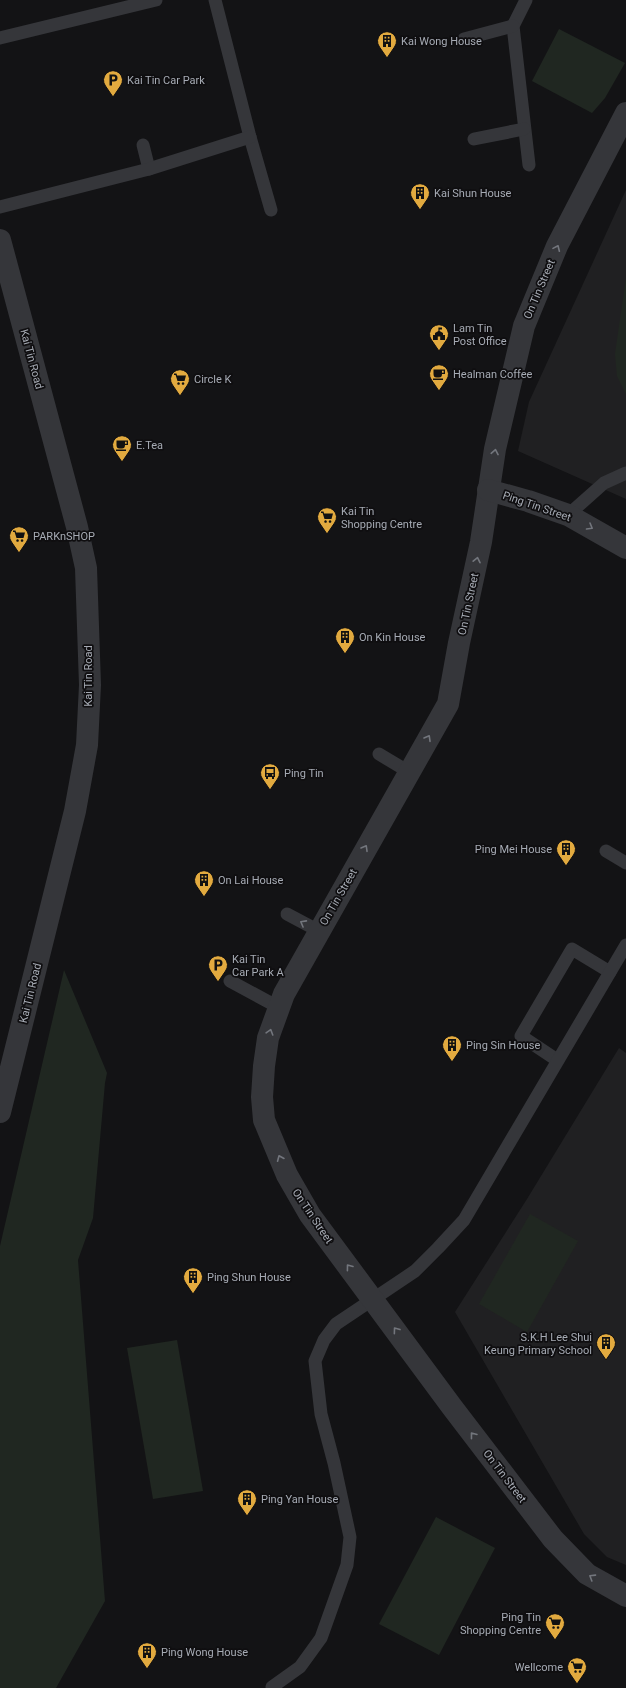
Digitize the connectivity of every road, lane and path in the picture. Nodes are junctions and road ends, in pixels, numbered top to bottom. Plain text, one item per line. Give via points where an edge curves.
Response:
1 (156, 0) edge
2 (215, 0) edge
3 (526, 0) edge
4 (513, 26) junction
5 (0, 38) edge
6 (464, 39) dead end
7 (626, 113) edge
8 (524, 129) junction
9 (250, 137) junction
10 (474, 139) dead end
11 (143, 145) dead end
12 (529, 165) dead end
13 (149, 169) junction
14 (0, 207) edge
15 (271, 210) dead end
16 (0, 240) edge
17 (626, 473) edge
18 (488, 490) junction
19 (568, 515) junction
20 (626, 548) edge
21 (380, 754) dead end
22 (409, 772) junction
23 (606, 851) dead end
24 (626, 863) edge
25 (287, 914) dead end
26 (319, 931) junction
27 (626, 945) edge
28 (610, 972) junction
29 (230, 981) dead end
30 (278, 1007) junction
31 (557, 1060) junction
32 (2, 1099) edge
33 (373, 1298) junction
34 (626, 1596) edge
35 (272, 1687) dead end

1 - 5 lane
2 - 9 lane
3 - 4 lane
4 - 6 lane
4 - 8 lane
18 -> 7 street, On Tin Street via 524,326 557,246
8 - 10 lane
8 - 12 lane
9 - 13 lane
9 - 15 lane
11 - 13 lane
13 - 14 lane
16 - 32 street, Kai Tin Road via 86,568 90,685 87,745 75,811
17 - 19 lane via 604,483
18 - 19 street, Ping Tin Street
22 -> 18 street, On Tin Street via 448,704 481,542
19 -> 20 street, Ping Tin Street
21 - 22 lane
26 -> 22 street, On Tin Street
23 - 24 lane
26 -> 25 lane
26 - 30 street, On Tin Street
27 - 28 lane
28 - 31 lane
28 - 31 lane via 572,950 521,1036
29 - 30 lane
33 -> 30 street, On Tin Street via 310,1214 287,1175 264,1120 264,1066 268,1038
31 - 33 lane via 464,1220 415,1271
34 -> 33 street, On Tin Street via 587,1574 554,1539 452,1407
33 - 35 lane via 336,1324 324,1340 315,1361 321,1414 350,1537 347,1565 321,1638 300,1667

